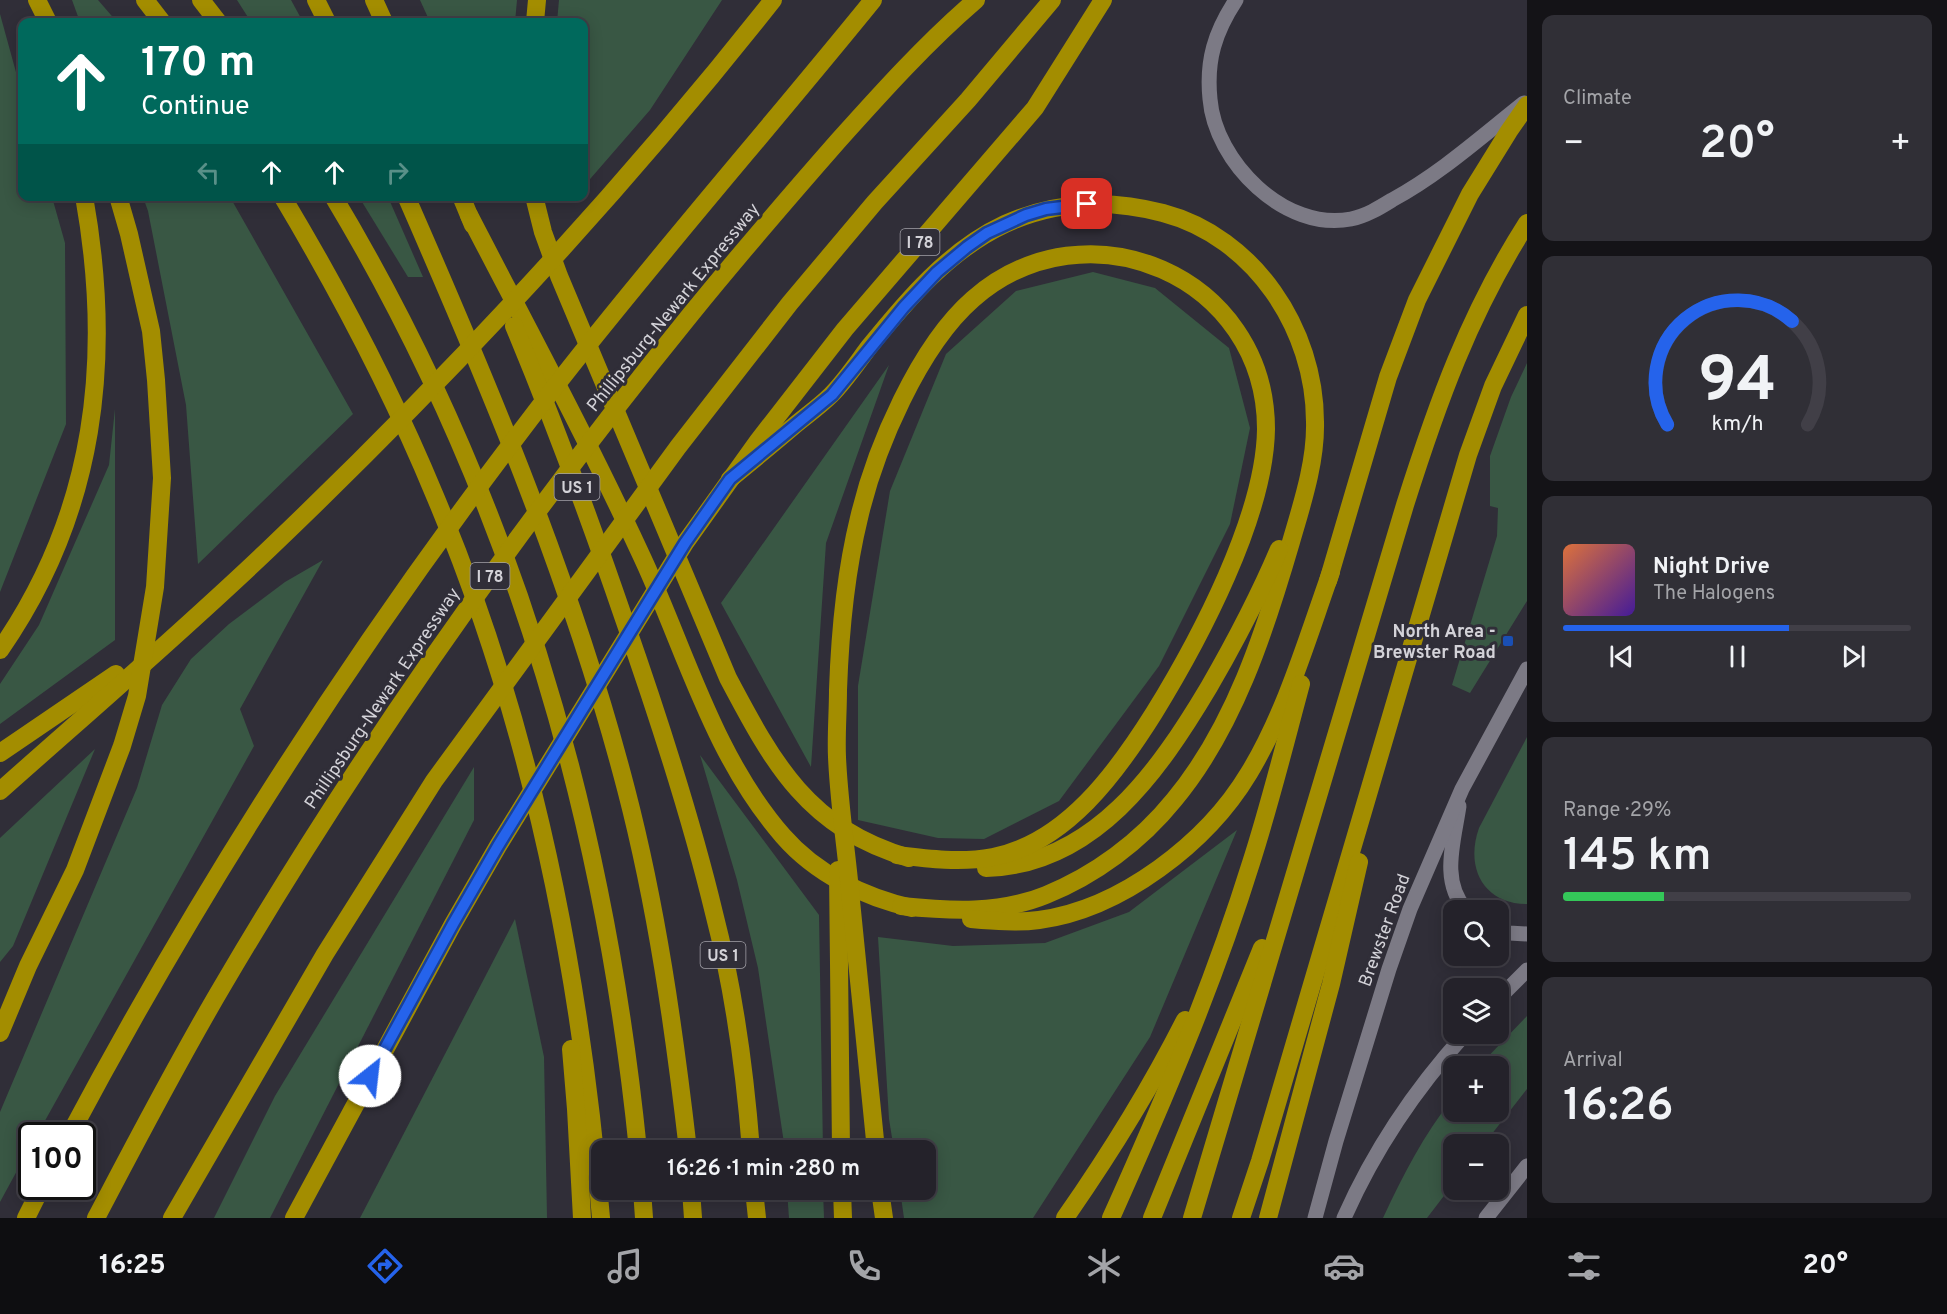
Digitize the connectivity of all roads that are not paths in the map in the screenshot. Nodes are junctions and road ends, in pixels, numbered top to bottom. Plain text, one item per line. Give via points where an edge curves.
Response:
1 (31, 0) edge
2 (37, 0) edge
3 (145, 0) edge
4 (201, 0) edge
5 (316, 0) edge
6 (374, 0) edge
7 (537, 0) edge
8 (773, 0) edge
9 (873, 0) edge
10 (976, 0) edge
11 (1052, 0) edge
12 (1103, 0) edge
13 (1236, 0) edge
14 (37, 18) edge
15 (46, 18) edge
16 (159, 18) edge
17 (215, 18) edge
18 (325, 18) edge
19 (382, 18) edge
20 (535, 18) edge
21 (1527, 103) edge
22 (85, 201) edge
23 (119, 201) edge
24 (285, 201) edge
25 (336, 201) edge
26 (408, 201) edge
27 (463, 201) edge
28 (535, 201) edge
29 (469, 215) junction
30 (1527, 223) edge
31 (1527, 315) edge
32 (1310, 469) junction
33 (730, 479) junction
34 (1331, 572) junction
35 (202, 611) junction
36 (0, 650) edge
37 (1527, 669) edge
38 (1403, 676) junction
39 (0, 753) edge
40 (837, 757) junction
41 (1321, 789) junction
42 (1462, 789) junction
43 (0, 791) edge
44 (897, 855) junction
45 (1458, 900) edge
46 (556, 901) junction
47 (901, 906) junction
48 (1235, 912) junction
49 (1509, 933) edge
50 (1527, 934) edge
51 (28, 966) junction
52 (1527, 970) edge
53 (1509, 988) edge
54 (0, 999) edge
55 (0, 1033) edge
56 (1457, 1044) edge
57 (273, 1045) junction
58 (77, 1122) edge
59 (638, 1140) edge
60 (687, 1140) edge
61 (750, 1140) edge
62 (841, 1140) edge
63 (875, 1140) edge
64 (1527, 1166) edge
65 (35, 1200) edge
66 (643, 1200) edge
67 (692, 1200) edge
68 (748, 1200) edge
69 (755, 1200) edge
70 (842, 1200) edge
71 (881, 1200) edge
72 (26, 1218) edge
73 (96, 1218) edge
74 (172, 1218) edge
75 (186, 1218) edge
76 (294, 1218) edge
77 (582, 1218) edge
78 (601, 1218) edge
79 (644, 1218) edge
80 (693, 1218) edge
81 (748, 1218) edge
82 (757, 1218) edge
83 (843, 1218) edge
84 (884, 1218) edge
85 (1065, 1218) edge
86 (1111, 1218) edge
87 (1152, 1218) edge
88 (1192, 1218) edge
89 (1241, 1218) edge
90 (1268, 1218) edge
91 (1315, 1218) edge
92 (1344, 1218) edge
93 (1486, 1218) edge

1 - 14 highway
2 - 15 highway
3 - 16 highway
4 - 17 highway
5 - 18 highway
6 - 19 highway
7 - 20 highway
8 - 35 highway via 660,139 468,349
9 - 58 highway via 593,339 422,565 250,822 144,998
10 - 73 highway, Phillipsburg-Newark Expressway / I 78 via 943,29 858,119 723,275 569,470 450,632 273,901 172,1073
11 - 57 highway via 829,255 678,447 434,781
12 - 33 highway, I 78 via 1035,108 845,329
13 - 21 street via 1213,46 1213,119 1224,143 1256,187 1280,206 1302,215 1326,220 1364,216 1414,188
21 - 34 highway via 1470,194 1417,300 1388,377
22 - 36 highway via 94,261 98,330 95,392 86,452 71,508 48,565
23 - 51 highway via 151,331 160,420 162,478 155,587 137,696 122,746 75,870
24 - 46 highway via 373,361 436,498 488,640 531,785
25 - 59 highway via 405,325 465,453 513,576 558,718 591,847 622,1016
26 - 60 highway via 502,422 588,659 627,791 649,892
27 - 29 highway, US 1
28 - 44 highway via 558,276 728,678 762,741 784,774 828,819 861,840
29 - 47 highway via 614,497 707,711 753,798 785,838 819,868 859,891
29 - 61 highway, US 1 via 567,460 673,763 715,915 735,1020
30 - 41 highway via 1472,321 1431,423
31 - 38 highway via 1493,386 1468,455
32 - 33 highway via 1316,425 1311,378 1291,322 1270,286 1241,255 1187,221 1138,208 1087,204 1026,215 967,247 904,307 832,395
32 - 44 highway via 1273,563 1216,675 1166,755 1113,814 1055,853 1014,865 956,868
32 - 47 highway via 1281,576 1236,698 1208,752 1160,817 1092,872 1023,904 970,910
33 - 76 highway, I 78 via 685,543 498,846
34 - 47 highway via 1280,709 1250,773 1204,831 1163,866 1089,907 1040,920 963,918
34 - 48 highway via 1266,815
35 - 39 highway
35 - 43 highway
37 - 42 street, Brewster Road
38 - 89 highway
38 - 90 highway via 1331,984
40 - 44 highway via 843,603 858,521 894,419 946,329 975,297 993,284 1033,263 1055,257 1100,254 1143,261 1198,290 1239,332 1256,369 1265,409 1265,449 1243,532 1219,591 1179,670 1118,766 1084,804 1050,833 1015,851 977,859
40 - 62 highway
40 - 63 highway
41 - 87 highway via 1240,1005
41 - 88 highway
42 - 45 street via 1450,875
42 - 91 street, Brewster Road via 1400,936
46 - 77 highway
46 - 78 highway via 580,1029
48 - 85 highway via 1170,1049
48 - 86 highway via 1182,1056
49 - 50 street
51 - 54 highway
51 - 55 highway
52 - 53 street
56 - 92 street via 1401,1114
57 - 74 highway
57 - 75 highway
64 - 93 street
65 - 72 highway
66 - 79 highway
67 - 80 highway
68 - 81 highway
69 - 82 highway
70 - 83 highway
71 - 84 highway

